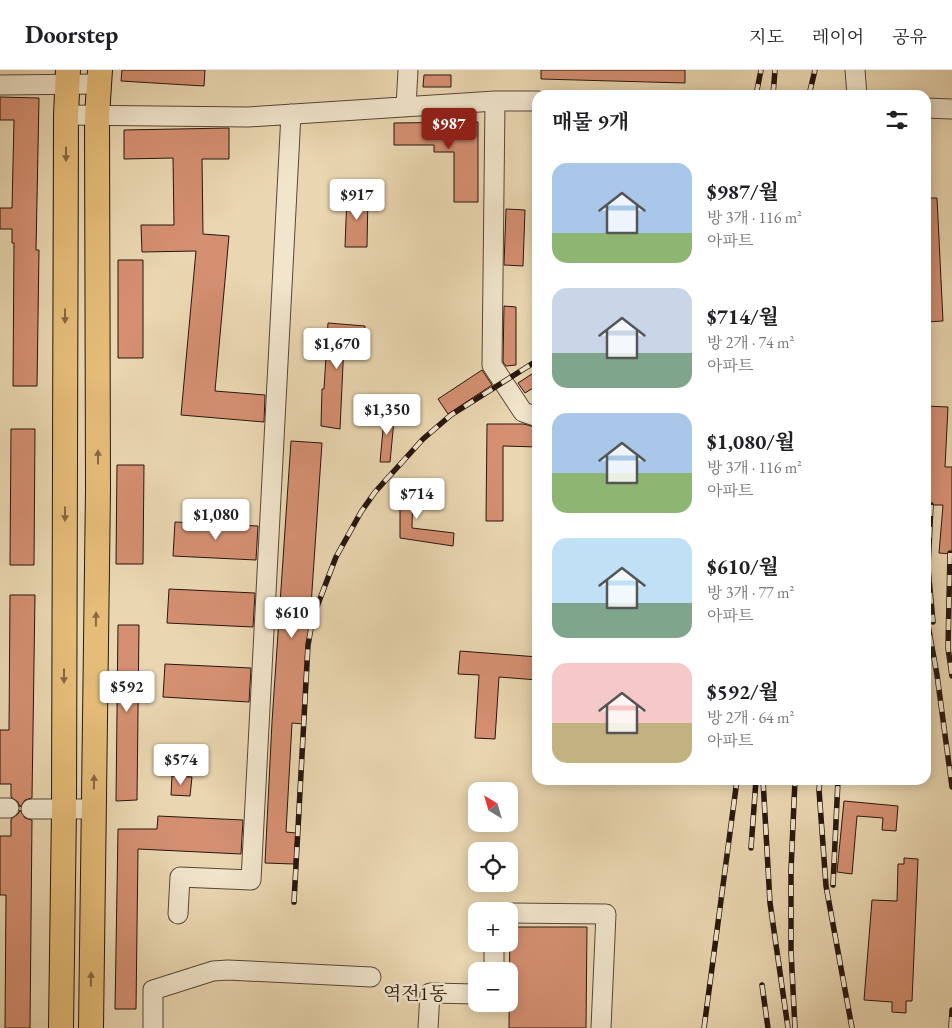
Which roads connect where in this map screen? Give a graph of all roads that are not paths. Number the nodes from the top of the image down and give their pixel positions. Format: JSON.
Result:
{"nodes":[{"id":1,"x":408,"y":70,"type":"edge"},
{"id":2,"x":855,"y":70,"type":"edge"},
{"id":3,"x":67,"y":77,"type":"edge"},
{"id":4,"x":100,"y":77,"type":"edge"},
{"id":5,"x":0,"y":85,"type":"edge"},
{"id":6,"x":857,"y":90,"type":"edge"},
{"id":7,"x":495,"y":101,"type":"junction"},
{"id":8,"x":532,"y":101,"type":"edge"},
{"id":9,"x":406,"y":107,"type":"junction"},
{"id":10,"x":931,"y":108,"type":"edge"},
{"id":11,"x":952,"y":109,"type":"edge"},
{"id":12,"x":66,"y":114,"type":"junction"},
{"id":13,"x":290,"y":114,"type":"junction"},
{"id":14,"x":97,"y":116,"type":"junction"},
{"id":15,"x":532,"y":414,"type":"edge"},
{"id":16,"x":31,"y":809,"type":"dead end"},
{"id":17,"x":64,"y":809,"type":"junction"},
{"id":18,"x":93,"y":809,"type":"junction"},
{"id":19,"x":518,"y":913,"type":"edge"},
{"id":20,"x":178,"y":914,"type":"dead end"},
{"id":21,"x":371,"y":977,"type":"dead end"},
{"id":22,"x":468,"y":994,"type":"edge"},
{"id":23,"x":61,"y":1028,"type":"edge"},
{"id":24,"x":90,"y":1028,"type":"edge"},
{"id":25,"x":153,"y":1028,"type":"edge"},
{"id":26,"x":428,"y":1028,"type":"edge"},
{"id":27,"x":601,"y":1028,"type":"edge"}],
"edges":[{"from":1,"to":9,"type":"street"},
{"from":2,"to":6,"type":"street"},
{"from":3,"to":4,"type":"street"},
{"from":3,"to":5,"type":"street"},
{"from":3,"to":12,"type":"main road"},
{"from":4,"to":14,"type":"main road"},
{"from":7,"to":8,"type":"street"},
{"from":7,"to":9,"type":"street"},
{"from":7,"to":15,"type":"street"},
{"from":9,"to":13,"type":"street"},
{"from":10,"to":11,"type":"street"},
{"from":12,"to":14,"type":"street"},
{"from":12,"to":17,"type":"main road","one_way":true},
{"from":13,"to":14,"type":"street"},
{"from":13,"to":20,"type":"street"},
{"from":18,"to":14,"type":"main road","one_way":true},
{"from":16,"to":17,"type":"street"},
{"from":17,"to":18,"type":"street"},
{"from":17,"to":23,"type":"main road"},
{"from":24,"to":18,"type":"main road","one_way":true},
{"from":19,"to":27,"type":"street"},
{"from":21,"to":25,"type":"street"},
{"from":22,"to":26,"type":"street"}]}
